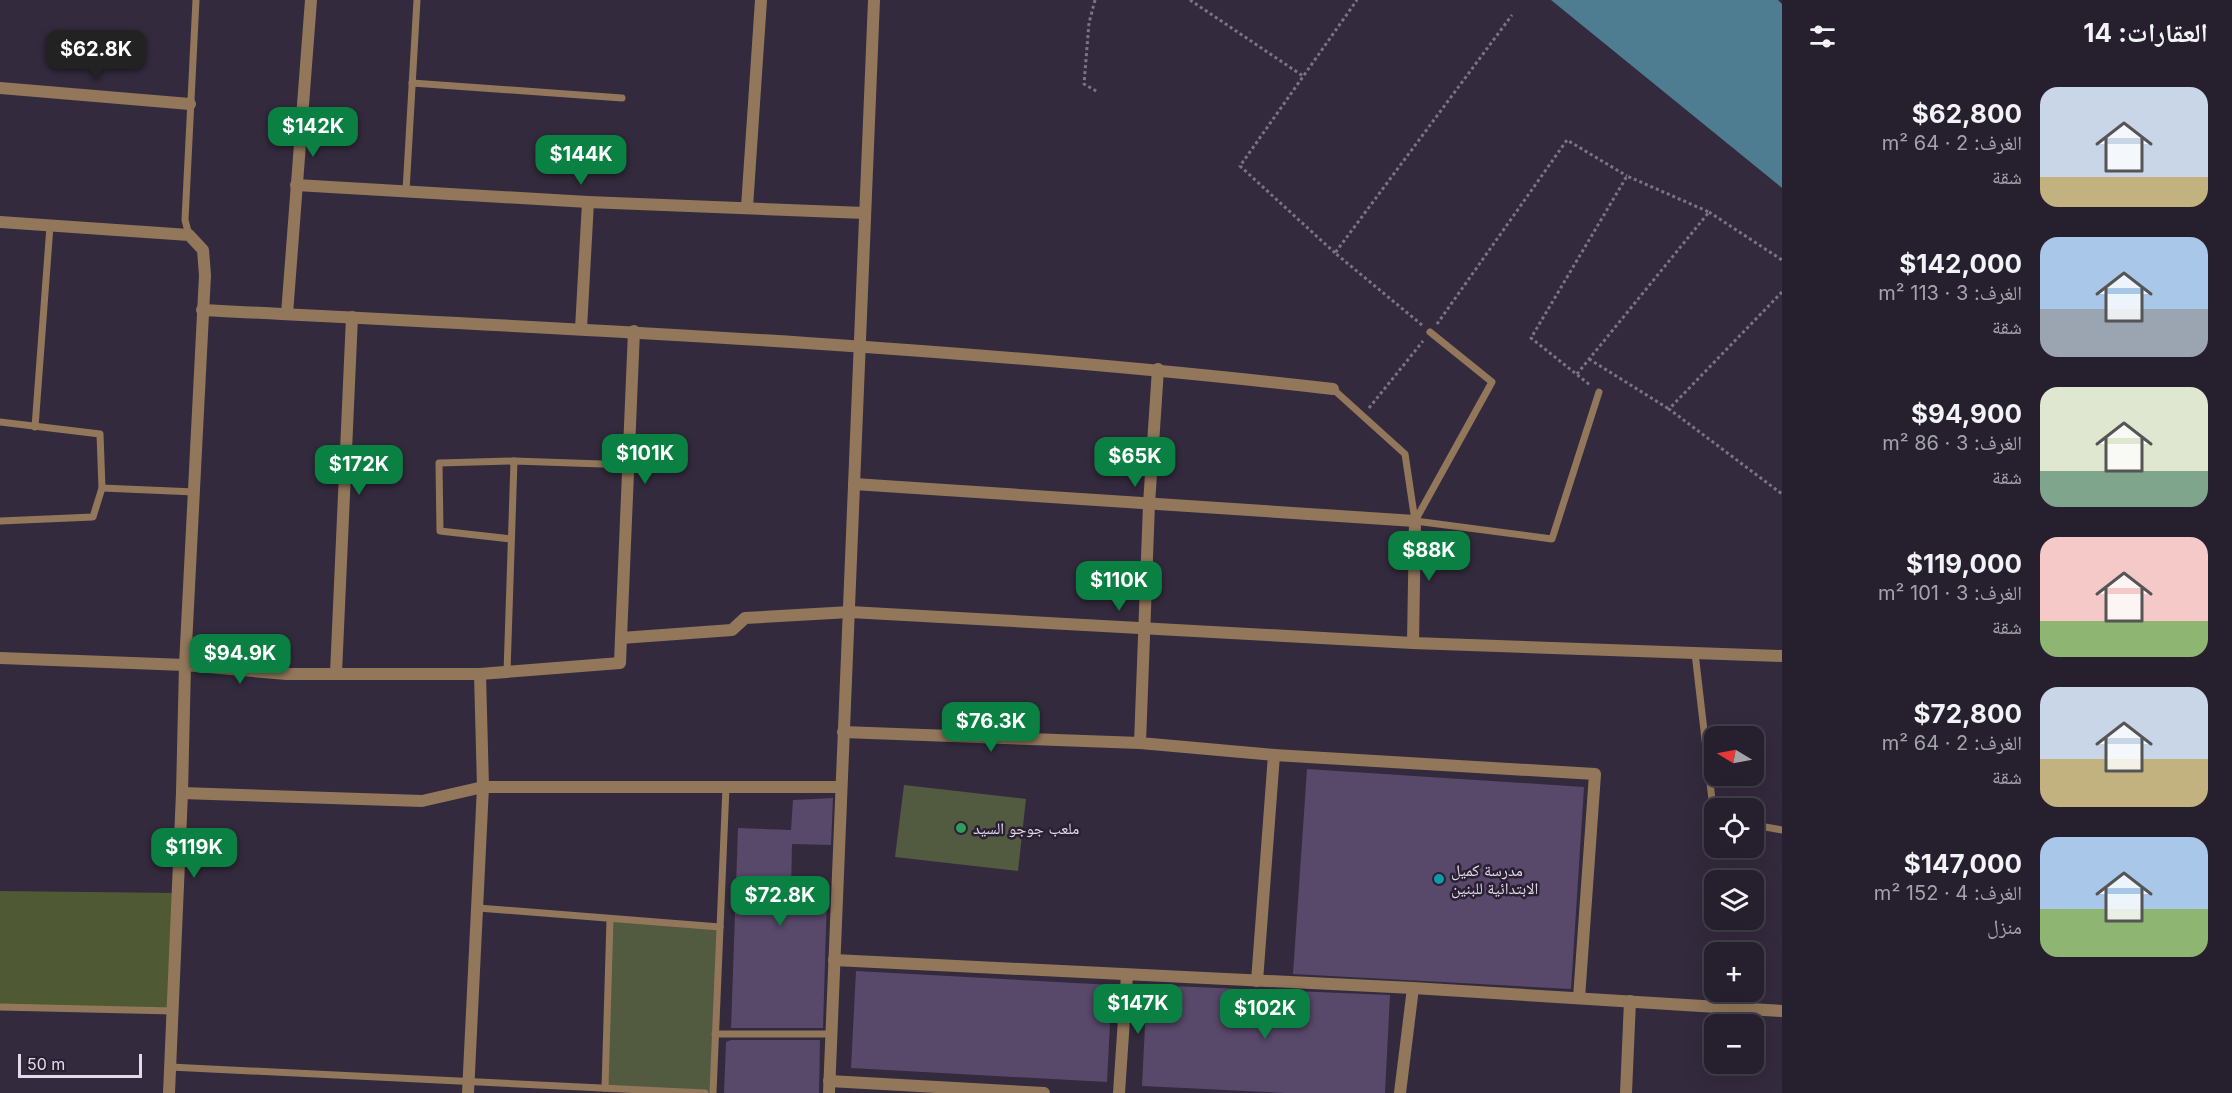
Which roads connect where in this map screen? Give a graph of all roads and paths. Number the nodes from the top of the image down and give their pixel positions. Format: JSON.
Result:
{"nodes":[{"id":1,"x":196,"y":0,"type":"edge"},
{"id":2,"x":311,"y":0,"type":"edge"},
{"id":3,"x":417,"y":0,"type":"edge"},
{"id":4,"x":761,"y":0,"type":"edge"},
{"id":5,"x":873,"y":0,"type":"edge"},
{"id":6,"x":1095,"y":0,"type":"edge"},
{"id":7,"x":1190,"y":0,"type":"edge"},
{"id":8,"x":1357,"y":0,"type":"edge"},
{"id":9,"x":1512,"y":15,"type":"dead end"},
{"id":10,"x":1304,"y":76,"type":"junction"},
{"id":11,"x":412,"y":83,"type":"junction"},
{"id":12,"x":0,"y":88,"type":"edge"},
{"id":13,"x":1098,"y":92,"type":"dead end"},
{"id":14,"x":622,"y":98,"type":"dead end"},
{"id":15,"x":190,"y":104,"type":"junction"},
{"id":16,"x":1627,"y":176,"type":"junction"},
{"id":17,"x":296,"y":185,"type":"junction"},
{"id":18,"x":406,"y":190,"type":"junction"},
{"id":19,"x":588,"y":202,"type":"junction"},
{"id":20,"x":747,"y":207,"type":"junction"},
{"id":21,"x":1709,"y":212,"type":"junction"},
{"id":22,"x":865,"y":213,"type":"junction"},
{"id":23,"x":0,"y":222,"type":"edge"},
{"id":24,"x":50,"y":226,"type":"junction"},
{"id":25,"x":189,"y":235,"type":"junction"},
{"id":26,"x":1335,"y":254,"type":"junction"},
{"id":27,"x":1782,"y":260,"type":"edge"},
{"id":28,"x":1782,"y":292,"type":"edge"},
{"id":29,"x":202,"y":310,"type":"junction"},
{"id":30,"x":287,"y":314,"type":"junction"},
{"id":31,"x":352,"y":317,"type":"junction"},
{"id":32,"x":581,"y":329,"type":"junction"},
{"id":33,"x":634,"y":331,"type":"junction"},
{"id":34,"x":1430,"y":332,"type":"junction"},
{"id":35,"x":859,"y":348,"type":"junction"},
{"id":36,"x":1589,"y":359,"type":"junction"},
{"id":37,"x":1158,"y":369,"type":"junction"},
{"id":38,"x":1576,"y":374,"type":"junction"},
{"id":39,"x":1333,"y":389,"type":"joint"},
{"id":40,"x":1599,"y":392,"type":"joint"},
{"id":41,"x":1669,"y":409,"type":"junction"},
{"id":42,"x":1363,"y":416,"type":"junction"},
{"id":43,"x":0,"y":422,"type":"edge"},
{"id":44,"x":35,"y":427,"type":"junction"},
{"id":45,"x":514,"y":461,"type":"junction"},
{"id":46,"x":631,"y":465,"type":"junction"},
{"id":47,"x":854,"y":484,"type":"junction"},
{"id":48,"x":102,"y":488,"type":"junction"},
{"id":49,"x":195,"y":492,"type":"junction"},
{"id":50,"x":1782,"y":494,"type":"edge"},
{"id":51,"x":1149,"y":504,"type":"junction"},
{"id":52,"x":0,"y":521,"type":"edge"},
{"id":53,"x":1415,"y":521,"type":"junction"},
{"id":54,"x":511,"y":539,"type":"junction"},
{"id":55,"x":850,"y":612,"type":"junction"},
{"id":56,"x":1146,"y":628,"type":"junction"},
{"id":57,"x":621,"y":638,"type":"junction"},
{"id":58,"x":1413,"y":643,"type":"junction"},
{"id":59,"x":1695,"y":653,"type":"junction"},
{"id":60,"x":1782,"y":656,"type":"edge"},
{"id":61,"x":0,"y":658,"type":"edge"},
{"id":62,"x":185,"y":665,"type":"junction"},
{"id":63,"x":507,"y":672,"type":"junction"},
{"id":64,"x":336,"y":674,"type":"junction"},
{"id":65,"x":480,"y":674,"type":"junction"},
{"id":66,"x":843,"y":732,"type":"junction"},
{"id":67,"x":1140,"y":743,"type":"junction"},
{"id":68,"x":1274,"y":755,"type":"junction"},
{"id":69,"x":483,"y":787,"type":"junction"},
{"id":70,"x":726,"y":787,"type":"junction"},
{"id":71,"x":841,"y":787,"type":"junction"},
{"id":72,"x":182,"y":793,"type":"junction"},
{"id":73,"x":1712,"y":798,"type":"edge"},
{"id":74,"x":1764,"y":827,"type":"edge"},
{"id":75,"x":1782,"y":830,"type":"edge"},
{"id":76,"x":478,"y":908,"type":"junction"},
{"id":77,"x":610,"y":919,"type":"junction"},
{"id":78,"x":720,"y":927,"type":"junction"},
{"id":79,"x":834,"y":960,"type":"junction"},
{"id":80,"x":1127,"y":975,"type":"junction"},
{"id":81,"x":1257,"y":981,"type":"junction"},
{"id":82,"x":1413,"y":988,"type":"junction"},
{"id":83,"x":1579,"y":998,"type":"junction"},
{"id":84,"x":1630,"y":1001,"type":"junction"},
{"id":85,"x":0,"y":1007,"type":"edge"},
{"id":86,"x":174,"y":1011,"type":"junction"},
{"id":87,"x":1782,"y":1011,"type":"edge"},
{"id":88,"x":715,"y":1034,"type":"junction"},
{"id":89,"x":831,"y":1034,"type":"junction"},
{"id":90,"x":170,"y":1067,"type":"junction"},
{"id":91,"x":468,"y":1087,"type":"edge"},
{"id":92,"x":829,"y":1087,"type":"edge"},
{"id":93,"x":605,"y":1088,"type":"junction"},
{"id":94,"x":169,"y":1093,"type":"edge"},
{"id":95,"x":705,"y":1093,"type":"edge"},
{"id":96,"x":713,"y":1093,"type":"edge"},
{"id":97,"x":1044,"y":1093,"type":"edge"},
{"id":98,"x":1119,"y":1093,"type":"edge"},
{"id":99,"x":1400,"y":1093,"type":"edge"},
{"id":100,"x":1626,"y":1093,"type":"edge"}],
"edges":[{"from":1,"to":15,"type":"lane"},
{"from":2,"to":17,"type":"street"},
{"from":3,"to":11,"type":"lane"},
{"from":4,"to":20,"type":"street"},
{"from":5,"to":22,"type":"street"},
{"from":6,"to":13,"type":"path"},
{"from":7,"to":10,"type":"path"},
{"from":8,"to":10,"type":"path"},
{"from":9,"to":26,"type":"path"},
{"from":10,"to":26,"type":"path"},
{"from":11,"to":14,"type":"lane"},
{"from":11,"to":18,"type":"lane"},
{"from":12,"to":15,"type":"street"},
{"from":15,"to":25,"type":"lane"},
{"from":16,"to":21,"type":"path"},
{"from":16,"to":34,"type":"path"},
{"from":16,"to":38,"type":"path"},
{"from":17,"to":18,"type":"street"},
{"from":17,"to":30,"type":"street"},
{"from":18,"to":19,"type":"street"},
{"from":19,"to":20,"type":"street"},
{"from":19,"to":32,"type":"street"},
{"from":20,"to":22,"type":"street"},
{"from":21,"to":27,"type":"path"},
{"from":21,"to":36,"type":"path"},
{"from":22,"to":35,"type":"street"},
{"from":23,"to":24,"type":"street"},
{"from":24,"to":25,"type":"street"},
{"from":24,"to":44,"type":"lane"},
{"from":25,"to":29,"type":"street"},
{"from":26,"to":34,"type":"path"},
{"from":28,"to":41,"type":"path"},
{"from":29,"to":30,"type":"street"},
{"from":29,"to":49,"type":"street"},
{"from":30,"to":31,"type":"street"},
{"from":31,"to":32,"type":"street"},
{"from":31,"to":64,"type":"street"},
{"from":32,"to":33,"type":"street"},
{"from":33,"to":35,"type":"street"},
{"from":33,"to":46,"type":"street"},
{"from":34,"to":42,"type":"path"},
{"from":34,"to":53,"type":"lane"},
{"from":35,"to":37,"type":"street"},
{"from":35,"to":47,"type":"street"},
{"from":36,"to":38,"type":"path"},
{"from":36,"to":41,"type":"path"},
{"from":37,"to":39,"type":"street"},
{"from":37,"to":51,"type":"street"},
{"from":38,"to":40,"type":"path"},
{"from":39,"to":42,"type":"lane"},
{"from":40,"to":53,"type":"lane"},
{"from":41,"to":50,"type":"path"},
{"from":42,"to":53,"type":"lane"},
{"from":43,"to":44,"type":"lane"},
{"from":44,"to":48,"type":"lane"},
{"from":45,"to":46,"type":"lane"},
{"from":45,"to":54,"type":"lane"},
{"from":45,"to":54,"type":"lane"},
{"from":46,"to":57,"type":"street"},
{"from":47,"to":51,"type":"street"},
{"from":47,"to":55,"type":"street"},
{"from":48,"to":49,"type":"lane"},
{"from":48,"to":52,"type":"lane"},
{"from":49,"to":62,"type":"street"},
{"from":51,"to":53,"type":"street"},
{"from":51,"to":56,"type":"street"},
{"from":53,"to":58,"type":"street"},
{"from":54,"to":63,"type":"lane"},
{"from":55,"to":56,"type":"street"},
{"from":55,"to":57,"type":"street"},
{"from":55,"to":66,"type":"street"},
{"from":56,"to":58,"type":"street"},
{"from":56,"to":67,"type":"street"},
{"from":57,"to":63,"type":"street"},
{"from":58,"to":59,"type":"street"},
{"from":59,"to":60,"type":"street"},
{"from":59,"to":73,"type":"lane"},
{"from":61,"to":62,"type":"street"},
{"from":62,"to":64,"type":"street"},
{"from":62,"to":72,"type":"street"},
{"from":63,"to":65,"type":"street"},
{"from":64,"to":65,"type":"street"},
{"from":65,"to":69,"type":"street"},
{"from":66,"to":67,"type":"street"},
{"from":66,"to":71,"type":"street"},
{"from":67,"to":68,"type":"street"},
{"from":68,"to":81,"type":"street"},
{"from":68,"to":83,"type":"street"},
{"from":69,"to":70,"type":"street"},
{"from":69,"to":72,"type":"street"},
{"from":69,"to":76,"type":"street"},
{"from":70,"to":71,"type":"street"},
{"from":70,"to":78,"type":"lane"},
{"from":71,"to":79,"type":"street"},
{"from":72,"to":86,"type":"street"},
{"from":74,"to":75,"type":"lane"},
{"from":76,"to":77,"type":"lane"},
{"from":76,"to":91,"type":"street"},
{"from":77,"to":78,"type":"lane"},
{"from":77,"to":93,"type":"lane"},
{"from":78,"to":88,"type":"lane"},
{"from":79,"to":80,"type":"street"},
{"from":79,"to":89,"type":"street"},
{"from":80,"to":81,"type":"street"},
{"from":80,"to":98,"type":"street"},
{"from":81,"to":82,"type":"street"},
{"from":82,"to":83,"type":"street"},
{"from":82,"to":99,"type":"street"},
{"from":83,"to":84,"type":"street"},
{"from":84,"to":87,"type":"street"},
{"from":84,"to":100,"type":"street"},
{"from":85,"to":86,"type":"lane"},
{"from":86,"to":90,"type":"street"},
{"from":88,"to":89,"type":"lane"},
{"from":88,"to":96,"type":"lane"},
{"from":89,"to":92,"type":"street"},
{"from":90,"to":91,"type":"lane"},
{"from":90,"to":94,"type":"street"},
{"from":91,"to":93,"type":"lane"},
{"from":92,"to":97,"type":"street"},
{"from":93,"to":95,"type":"lane"}]}
